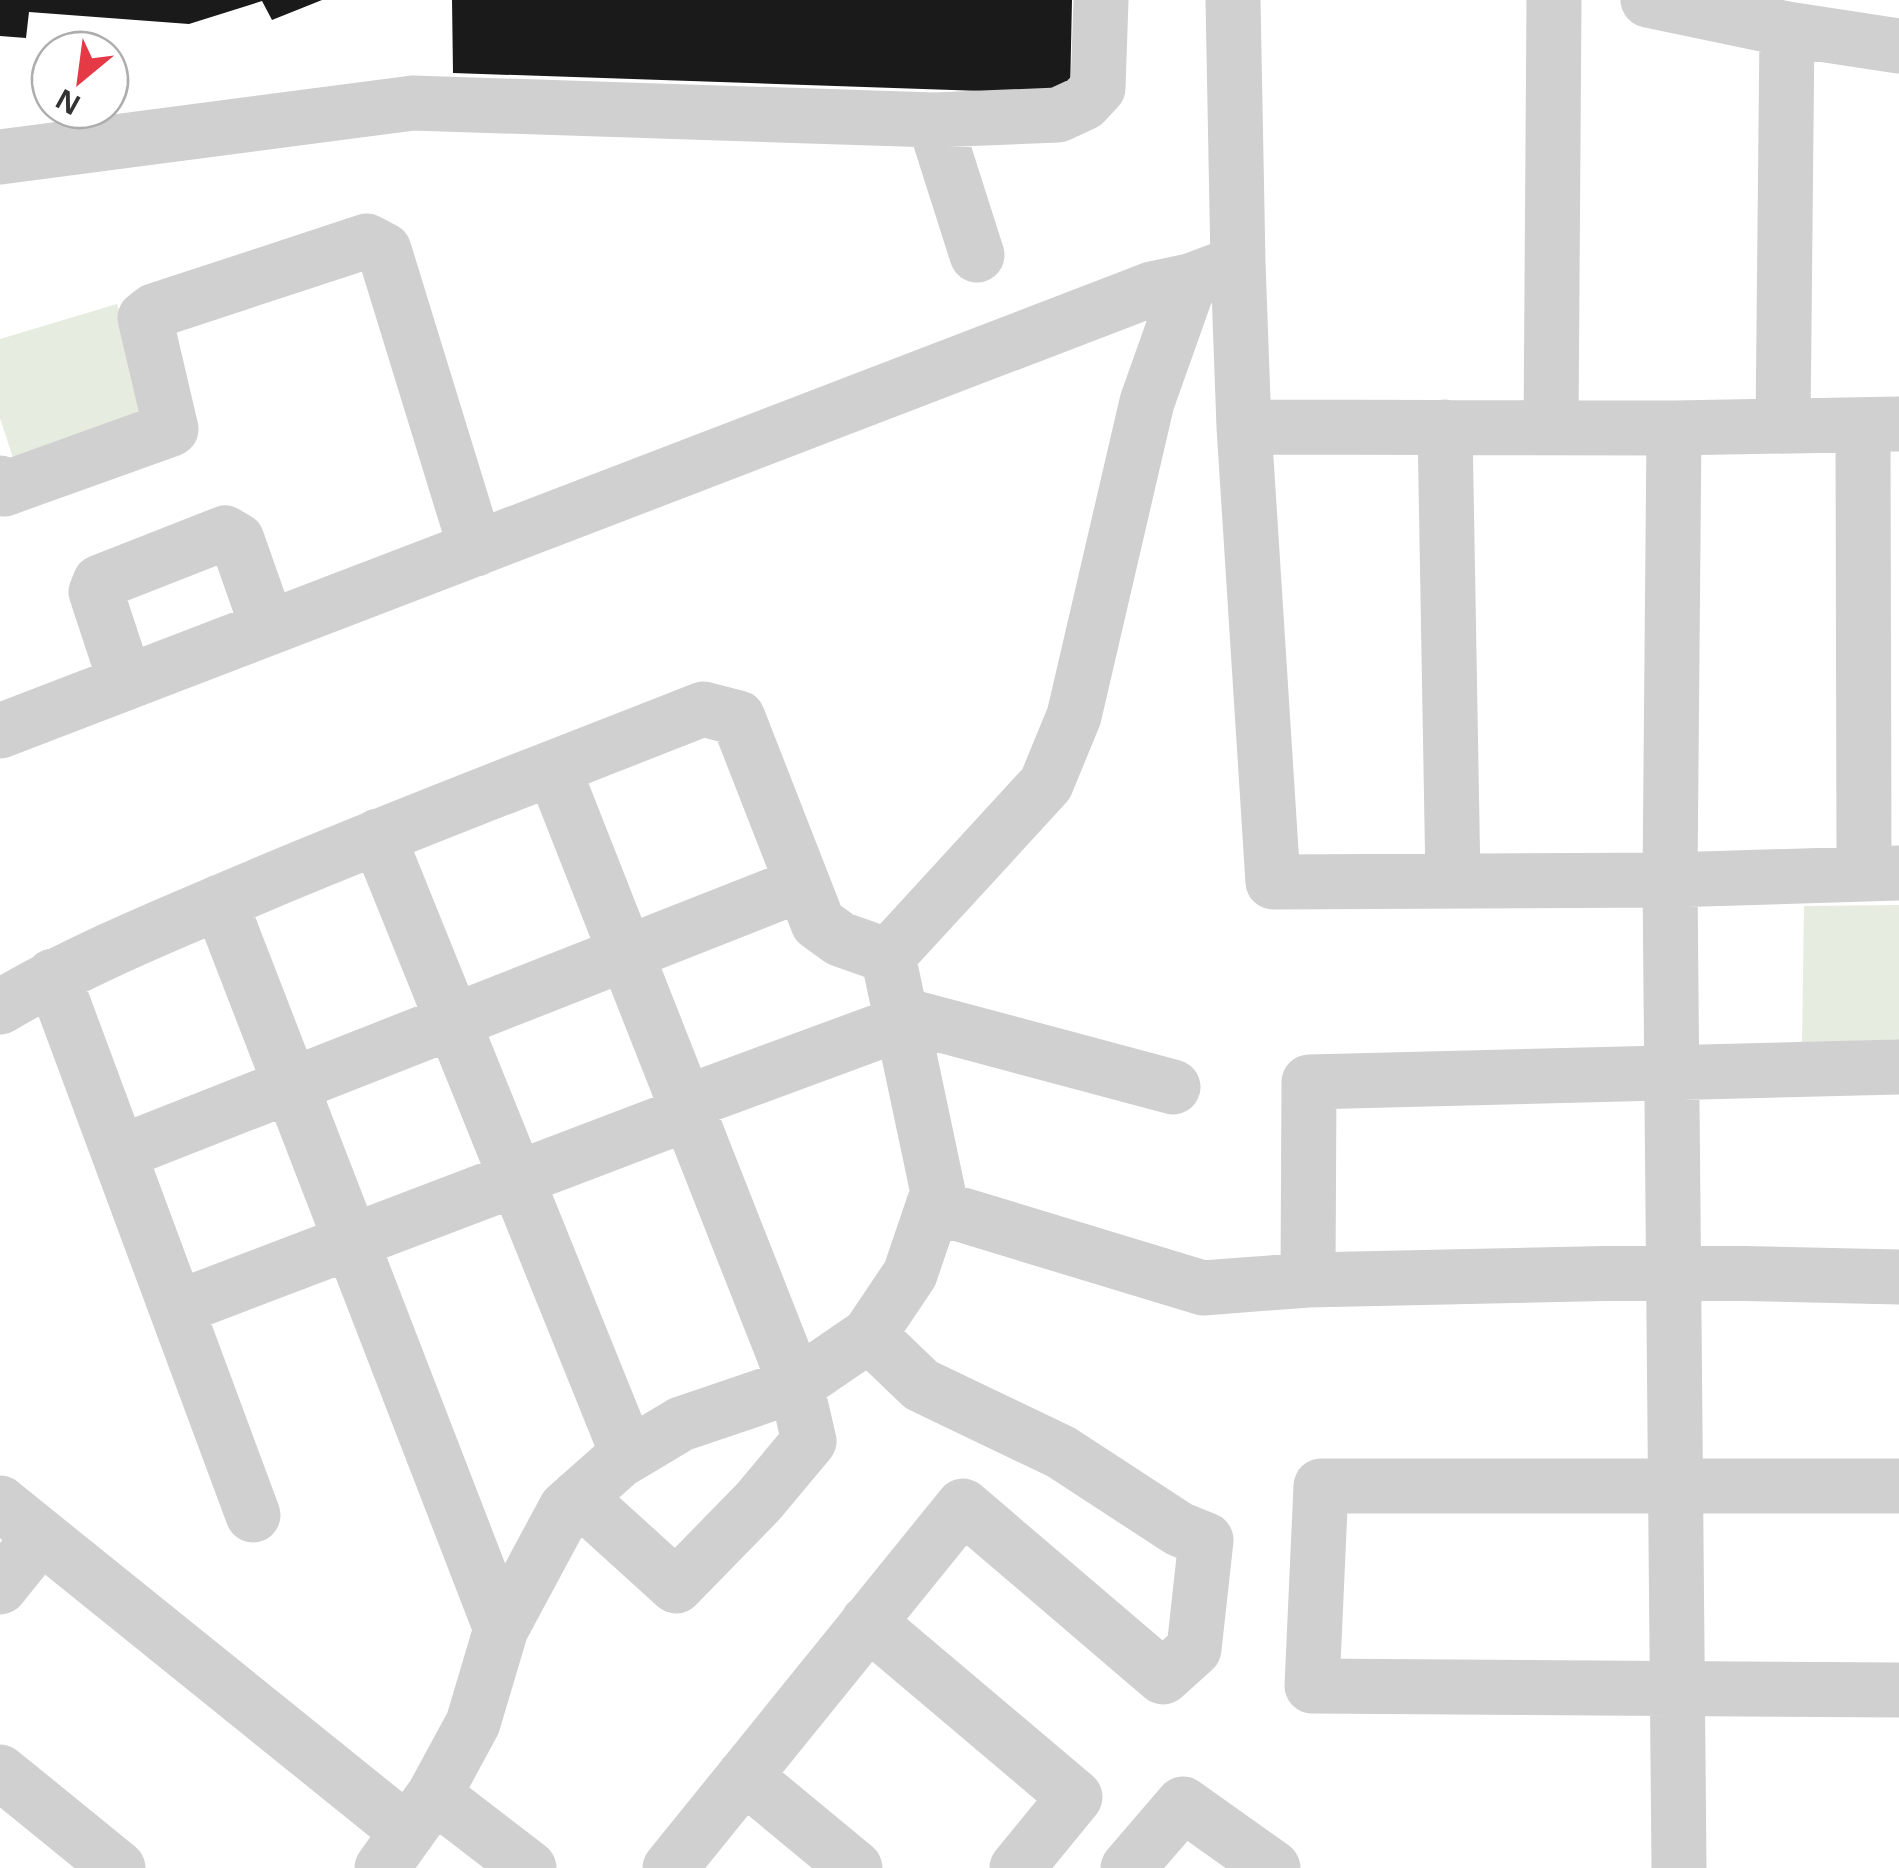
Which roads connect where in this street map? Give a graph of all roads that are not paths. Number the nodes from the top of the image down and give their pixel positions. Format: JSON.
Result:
{"nodes":[{"id":1,"x":1100,"y":0,"type":"edge"},
{"id":2,"x":1233,"y":0,"type":"edge"},
{"id":3,"x":1554,"y":0,"type":"edge"},
{"id":4,"x":1648,"y":0,"type":"edge"},
{"id":5,"x":1787,"y":29,"type":"junction"},
{"id":6,"x":1899,"y":46,"type":"edge"},
{"id":7,"x":934,"y":120,"type":"junction"},
{"id":8,"x":0,"y":157,"type":"edge"},
{"id":9,"x":977,"y":254,"type":"dead end"},
{"id":10,"x":1214,"y":272,"type":"junction"},
{"id":11,"x":1881,"y":425,"type":"edge"},
{"id":12,"x":1244,"y":426,"type":"junction"},
{"id":13,"x":1783,"y":426,"type":"junction"},
{"id":14,"x":1446,"y":427,"type":"junction"},
{"id":15,"x":1551,"y":428,"type":"junction"},
{"id":16,"x":1674,"y":428,"type":"junction"},
{"id":17,"x":0,"y":483,"type":"edge"},
{"id":18,"x":476,"y":549,"type":"junction"},
{"id":19,"x":268,"y":628,"type":"junction"},
{"id":20,"x":126,"y":683,"type":"junction"},
{"id":21,"x":0,"y":731,"type":"edge"},
{"id":22,"x":553,"y":768,"type":"junction"},
{"id":23,"x":378,"y":836,"type":"junction"},
{"id":24,"x":1881,"y":874,"type":"edge"},
{"id":25,"x":1670,"y":880,"type":"junction"},
{"id":26,"x":1453,"y":881,"type":"junction"},
{"id":27,"x":802,"y":884,"type":"junction"},
{"id":28,"x":220,"y":902,"type":"junction"},
{"id":29,"x":626,"y":954,"type":"junction"},
{"id":30,"x":888,"y":956,"type":"junction"},
{"id":31,"x":53,"y":976,"type":"junction"},
{"id":32,"x":0,"y":1007,"type":"edge"},
{"id":33,"x":901,"y":1018,"type":"junction"},
{"id":34,"x":453,"y":1022,"type":"junction"},
{"id":35,"x":1899,"y":1067,"type":"edge"},
{"id":36,"x":1672,"y":1073,"type":"junction"},
{"id":37,"x":291,"y":1086,"type":"junction"},
{"id":38,"x":1172,"y":1087,"type":"dead end"},
{"id":39,"x":685,"y":1103,"type":"junction"},
{"id":40,"x":119,"y":1153,"type":"junction"},
{"id":41,"x":516,"y":1178,"type":"junction"},
{"id":42,"x":933,"y":1206,"type":"junction"},
{"id":43,"x":351,"y":1241,"type":"junction"},
{"id":44,"x":1673,"y":1272,"type":"junction"},
{"id":45,"x":1899,"y":1276,"type":"edge"},
{"id":46,"x":1308,"y":1280,"type":"junction"},
{"id":47,"x":176,"y":1308,"type":"junction"},
{"id":48,"x":868,"y":1335,"type":"junction"},
{"id":49,"x":796,"y":1385,"type":"junction"},
{"id":50,"x":628,"y":1455,"type":"junction"},
{"id":51,"x":1675,"y":1486,"type":"junction"},
{"id":52,"x":1899,"y":1486,"type":"edge"},
{"id":53,"x":578,"y":1497,"type":"junction"},
{"id":54,"x":253,"y":1514,"type":"dead end"},
{"id":55,"x":20,"y":1520,"type":"edge"},
{"id":56,"x":0,"y":1587,"type":"edge"},
{"id":57,"x":868,"y":1622,"type":"junction"},
{"id":58,"x":501,"y":1629,"type":"junction"},
{"id":59,"x":1677,"y":1689,"type":"junction"},
{"id":60,"x":1899,"y":1690,"type":"edge"},
{"id":61,"x":0,"y":1772,"type":"edge"},
{"id":62,"x":744,"y":1776,"type":"junction"},
{"id":63,"x":408,"y":1831,"type":"edge"},
{"id":64,"x":118,"y":1868,"type":"edge"},
{"id":65,"x":529,"y":1868,"type":"edge"},
{"id":66,"x":670,"y":1868,"type":"edge"},
{"id":67,"x":854,"y":1868,"type":"edge"},
{"id":68,"x":1017,"y":1868,"type":"edge"},
{"id":69,"x":1128,"y":1868,"type":"edge"},
{"id":70,"x":1273,"y":1868,"type":"edge"},
{"id":71,"x":1679,"y":1868,"type":"edge"}],
"edges":[{"from":1,"to":7,"type":"street"},
{"from":2,"to":10,"type":"street"},
{"from":3,"to":15,"type":"street"},
{"from":4,"to":5,"type":"street"},
{"from":5,"to":6,"type":"street"},
{"from":5,"to":13,"type":"street"},
{"from":7,"to":8,"type":"street"},
{"from":7,"to":9,"type":"street"},
{"from":10,"to":12,"type":"street"},
{"from":10,"to":18,"type":"street"},
{"from":10,"to":30,"type":"street"},
{"from":11,"to":13,"type":"street"},
{"from":11,"to":24,"type":"street"},
{"from":12,"to":14,"type":"street"},
{"from":12,"to":26,"type":"street"},
{"from":13,"to":16,"type":"street"},
{"from":14,"to":15,"type":"street"},
{"from":14,"to":26,"type":"street"},
{"from":15,"to":16,"type":"street"},
{"from":16,"to":25,"type":"street"},
{"from":17,"to":18,"type":"street"},
{"from":18,"to":19,"type":"street"},
{"from":19,"to":20,"type":"street"},
{"from":19,"to":20,"type":"street"},
{"from":20,"to":21,"type":"street"},
{"from":22,"to":23,"type":"street"},
{"from":22,"to":27,"type":"street"},
{"from":22,"to":29,"type":"street"},
{"from":23,"to":28,"type":"street"},
{"from":23,"to":34,"type":"street"},
{"from":24,"to":25,"type":"street"},
{"from":25,"to":26,"type":"street"},
{"from":25,"to":36,"type":"street"},
{"from":27,"to":29,"type":"street"},
{"from":27,"to":30,"type":"street"},
{"from":28,"to":31,"type":"street"},
{"from":28,"to":37,"type":"street"},
{"from":29,"to":34,"type":"street"},
{"from":29,"to":39,"type":"street"},
{"from":30,"to":33,"type":"street"},
{"from":31,"to":32,"type":"street"},
{"from":31,"to":40,"type":"street"},
{"from":33,"to":38,"type":"street"},
{"from":33,"to":39,"type":"street"},
{"from":33,"to":42,"type":"street"},
{"from":34,"to":37,"type":"street"},
{"from":34,"to":41,"type":"street"},
{"from":35,"to":36,"type":"street"},
{"from":36,"to":44,"type":"street"},
{"from":36,"to":46,"type":"street"},
{"from":37,"to":40,"type":"street"},
{"from":37,"to":43,"type":"street"},
{"from":39,"to":41,"type":"street"},
{"from":39,"to":49,"type":"street"},
{"from":40,"to":47,"type":"street"},
{"from":41,"to":43,"type":"street"},
{"from":41,"to":50,"type":"street"},
{"from":42,"to":46,"type":"street"},
{"from":42,"to":48,"type":"street"},
{"from":43,"to":47,"type":"street"},
{"from":43,"to":58,"type":"street"},
{"from":44,"to":45,"type":"street"},
{"from":44,"to":46,"type":"street"},
{"from":44,"to":51,"type":"street"},
{"from":47,"to":54,"type":"street"},
{"from":48,"to":49,"type":"street"},
{"from":48,"to":57,"type":"street"},
{"from":49,"to":50,"type":"street"},
{"from":49,"to":53,"type":"street"},
{"from":50,"to":53,"type":"street"},
{"from":51,"to":52,"type":"street"},
{"from":51,"to":59,"type":"street"},
{"from":51,"to":59,"type":"street"},
{"from":53,"to":58,"type":"street"},
{"from":55,"to":56,"type":"street"},
{"from":55,"to":63,"type":"street"},
{"from":57,"to":62,"type":"street"},
{"from":57,"to":68,"type":"street"},
{"from":58,"to":63,"type":"street"},
{"from":59,"to":60,"type":"street"},
{"from":59,"to":71,"type":"street"},
{"from":61,"to":64,"type":"street"},
{"from":62,"to":66,"type":"street"},
{"from":62,"to":67,"type":"street"},
{"from":63,"to":65,"type":"street"},
{"from":69,"to":70,"type":"street"}]}
